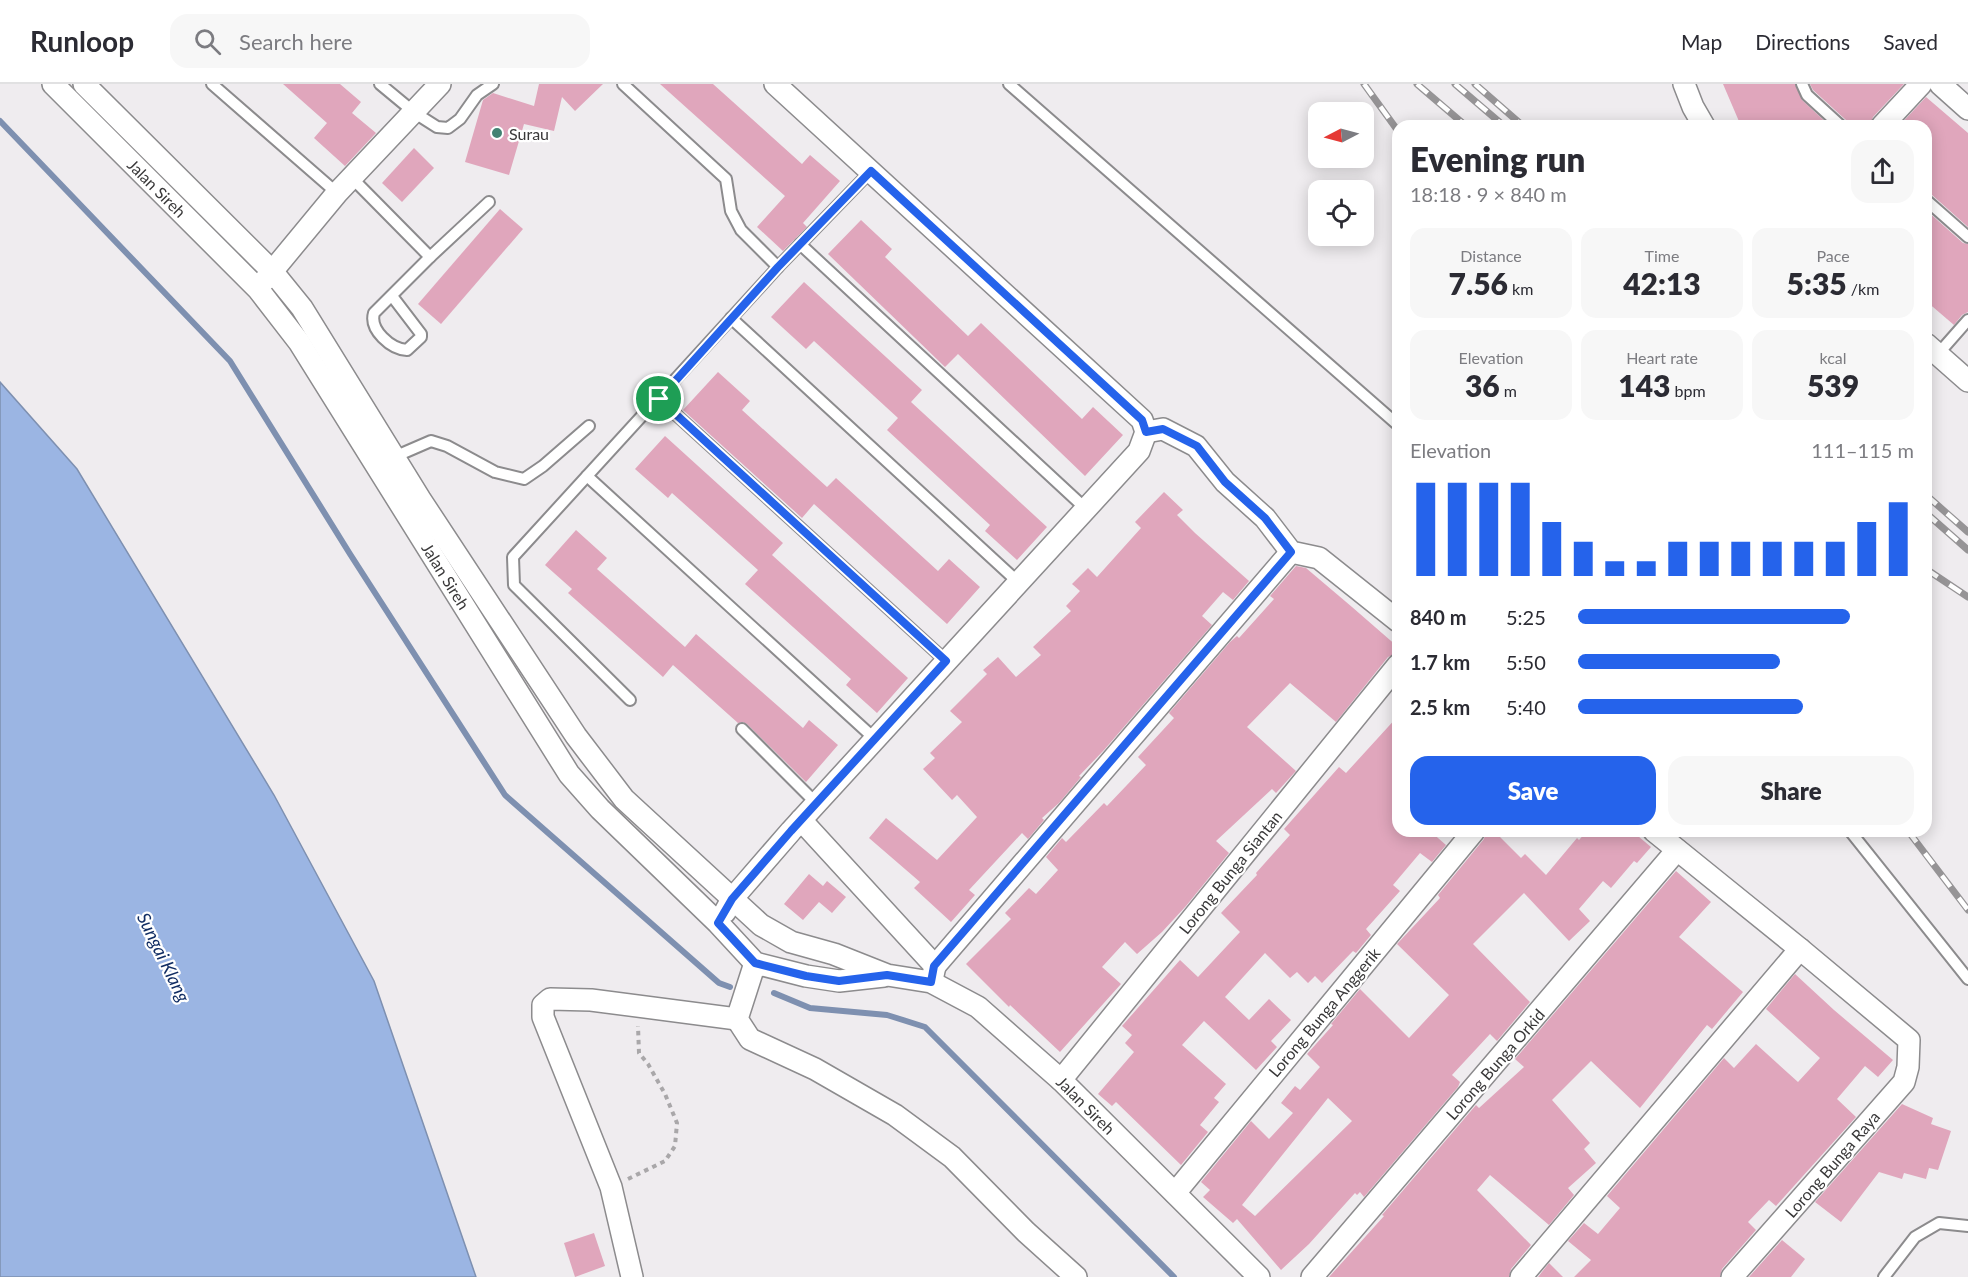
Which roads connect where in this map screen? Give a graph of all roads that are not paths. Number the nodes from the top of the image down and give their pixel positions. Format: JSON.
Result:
{"nodes":[{"id":1,"x":53,"y":84,"type":"edge"},
{"id":2,"x":84,"y":84,"type":"edge"},
{"id":3,"x":212,"y":84,"type":"edge"},
{"id":4,"x":380,"y":84,"type":"edge"},
{"id":5,"x":440,"y":84,"type":"edge"},
{"id":6,"x":493,"y":84,"type":"edge"},
{"id":7,"x":623,"y":84,"type":"edge"},
{"id":8,"x":775,"y":84,"type":"edge"},
{"id":9,"x":1009,"y":84,"type":"edge"},
{"id":10,"x":1684,"y":84,"type":"edge"},
{"id":11,"x":1802,"y":84,"type":"edge"},
{"id":12,"x":1921,"y":84,"type":"edge"},
{"id":13,"x":1940,"y":84,"type":"edge"},
{"id":14,"x":1968,"y":109,"type":"edge"},
{"id":15,"x":415,"y":113,"type":"junction"},
{"id":16,"x":1701,"y":120,"type":"edge"},
{"id":17,"x":1834,"y":120,"type":"edge"},
{"id":18,"x":1888,"y":120,"type":"edge"},
{"id":19,"x":871,"y":171,"type":"junction"},
{"id":20,"x":345,"y":186,"type":"junction"},
{"id":21,"x":489,"y":202,"type":"dead end"},
{"id":22,"x":1932,"y":205,"type":"edge"},
{"id":23,"x":1968,"y":237,"type":"edge"},
{"id":24,"x":800,"y":244,"type":"junction"},
{"id":25,"x":430,"y":257,"type":"junction"},
{"id":26,"x":778,"y":267,"type":"junction"},
{"id":27,"x":272,"y":271,"type":"junction"},
{"id":28,"x":258,"y":289,"type":"junction"},
{"id":29,"x":392,"y":296,"type":"junction"},
{"id":30,"x":731,"y":318,"type":"junction"},
{"id":31,"x":1968,"y":320,"type":"edge"},
{"id":32,"x":1932,"y":349,"type":"edge"},
{"id":33,"x":1968,"y":381,"type":"edge"},
{"id":34,"x":659,"y":399,"type":"junction"},
{"id":35,"x":1392,"y":420,"type":"edge"},
{"id":36,"x":589,"y":426,"type":"dead end"},
{"id":37,"x":1146,"y":432,"type":"junction"},
{"id":38,"x":394,"y":457,"type":"junction"},
{"id":39,"x":587,"y":476,"type":"junction"},
{"id":40,"x":1086,"y":509,"type":"junction"},
{"id":41,"x":1291,"y":552,"type":"junction"},
{"id":42,"x":1018,"y":582,"type":"junction"},
{"id":43,"x":1392,"y":616,"type":"edge"},
{"id":44,"x":946,"y":661,"type":"junction"},
{"id":45,"x":1392,"y":672,"type":"edge"},
{"id":46,"x":630,"y":700,"type":"dead end"},
{"id":47,"x":742,"y":729,"type":"dead end"},
{"id":48,"x":875,"y":739,"type":"junction"},
{"id":49,"x":816,"y":803,"type":"junction"},
{"id":50,"x":801,"y":820,"type":"junction"},
{"id":51,"x":1469,"y":837,"type":"edge"},
{"id":52,"x":1661,"y":837,"type":"edge"},
{"id":53,"x":1855,"y":837,"type":"edge"},
{"id":54,"x":1677,"y":850,"type":"junction"},
{"id":55,"x":732,"y":899,"type":"junction"},
{"id":56,"x":718,"y":923,"type":"junction"},
{"id":57,"x":1800,"y":949,"type":"junction"},
{"id":58,"x":755,"y":963,"type":"junction"},
{"id":59,"x":933,"y":974,"type":"junction"},
{"id":60,"x":887,"y":975,"type":"junction"},
{"id":61,"x":1968,"y":979,"type":"edge"},
{"id":62,"x":737,"y":1019,"type":"junction"},
{"id":63,"x":1061,"y":1080,"type":"junction"},
{"id":64,"x":1174,"y":1193,"type":"junction"},
{"id":65,"x":1968,"y":1226,"type":"edge"},
{"id":66,"x":632,"y":1277,"type":"edge"},
{"id":67,"x":1076,"y":1277,"type":"edge"},
{"id":68,"x":1259,"y":1277,"type":"edge"},
{"id":69,"x":1312,"y":1277,"type":"edge"},
{"id":70,"x":1521,"y":1277,"type":"edge"},
{"id":71,"x":1732,"y":1277,"type":"edge"},
{"id":72,"x":1884,"y":1277,"type":"edge"}],
"edges":[{"from":1,"to":28,"type":"street","name":"Jalan Sireh"},
{"from":2,"to":27,"type":"street","name":"Jalan Sireh"},
{"from":3,"to":20,"type":"lane"},
{"from":4,"to":15,"type":"lane"},
{"from":5,"to":15,"type":"street"},
{"from":6,"to":15,"type":"lane"},
{"from":7,"to":26,"type":"lane"},
{"from":8,"to":19,"type":"street"},
{"from":9,"to":35,"type":"lane"},
{"from":10,"to":16,"type":"street"},
{"from":11,"to":17,"type":"lane"},
{"from":12,"to":18,"type":"street"},
{"from":13,"to":14,"type":"street"},
{"from":15,"to":20,"type":"street"},
{"from":19,"to":24,"type":"lane"},
{"from":19,"to":37,"type":"street"},
{"from":20,"to":25,"type":"lane"},
{"from":20,"to":27,"type":"street"},
{"from":21,"to":25,"type":"lane"},
{"from":22,"to":23,"type":"lane"},
{"from":24,"to":26,"type":"lane"},
{"from":24,"to":40,"type":"lane"},
{"from":25,"to":29,"type":"lane"},
{"from":26,"to":30,"type":"lane"},
{"from":27,"to":28,"type":"street"},
{"from":27,"to":38,"type":"street","name":"Jalan Sireh"},
{"from":28,"to":56,"type":"street","name":"Jalan Sireh"},
{"from":29,"to":29,"type":"lane"},
{"from":30,"to":34,"type":"lane"},
{"from":30,"to":42,"type":"lane"},
{"from":31,"to":32,"type":"lane"},
{"from":32,"to":33,"type":"street"},
{"from":34,"to":39,"type":"lane"},
{"from":34,"to":44,"type":"lane"},
{"from":36,"to":38,"type":"lane"},
{"from":37,"to":40,"type":"street"},
{"from":37,"to":41,"type":"street"},
{"from":38,"to":55,"type":"street","name":"Jalan Sireh"},
{"from":39,"to":46,"type":"lane"},
{"from":39,"to":48,"type":"lane"},
{"from":40,"to":42,"type":"street"},
{"from":41,"to":43,"type":"street"},
{"from":41,"to":59,"type":"street"},
{"from":42,"to":44,"type":"street"},
{"from":44,"to":48,"type":"street"},
{"from":45,"to":63,"type":"street","name":"Lorong Bunga Siantan"},
{"from":47,"to":49,"type":"lane"},
{"from":48,"to":49,"type":"street"},
{"from":49,"to":50,"type":"street"},
{"from":50,"to":55,"type":"street"},
{"from":50,"to":59,"type":"street"},
{"from":51,"to":64,"type":"street","name":"Lorong Bunga Anggerik"},
{"from":52,"to":54,"type":"street"},
{"from":53,"to":61,"type":"lane"},
{"from":54,"to":57,"type":"street"},
{"from":54,"to":69,"type":"street","name":"Lorong Bunga Orkid"},
{"from":55,"to":56,"type":"street"},
{"from":55,"to":60,"type":"street","name":"Jalan Sireh"},
{"from":56,"to":58,"type":"street","name":"Jalan Sireh"},
{"from":57,"to":70,"type":"street"},
{"from":57,"to":71,"type":"street","name":"Lorong Bunga Raya"},
{"from":58,"to":60,"type":"street","name":"Jalan Sireh"},
{"from":58,"to":62,"type":"street"},
{"from":59,"to":60,"type":"street","name":"Jalan Sireh"},
{"from":59,"to":63,"type":"street","name":"Jalan Sireh"},
{"from":62,"to":66,"type":"street"},
{"from":62,"to":67,"type":"street"},
{"from":63,"to":64,"type":"street","name":"Jalan Sireh"},
{"from":64,"to":68,"type":"street","name":"Jalan Sireh"},
{"from":65,"to":72,"type":"lane"}]}
